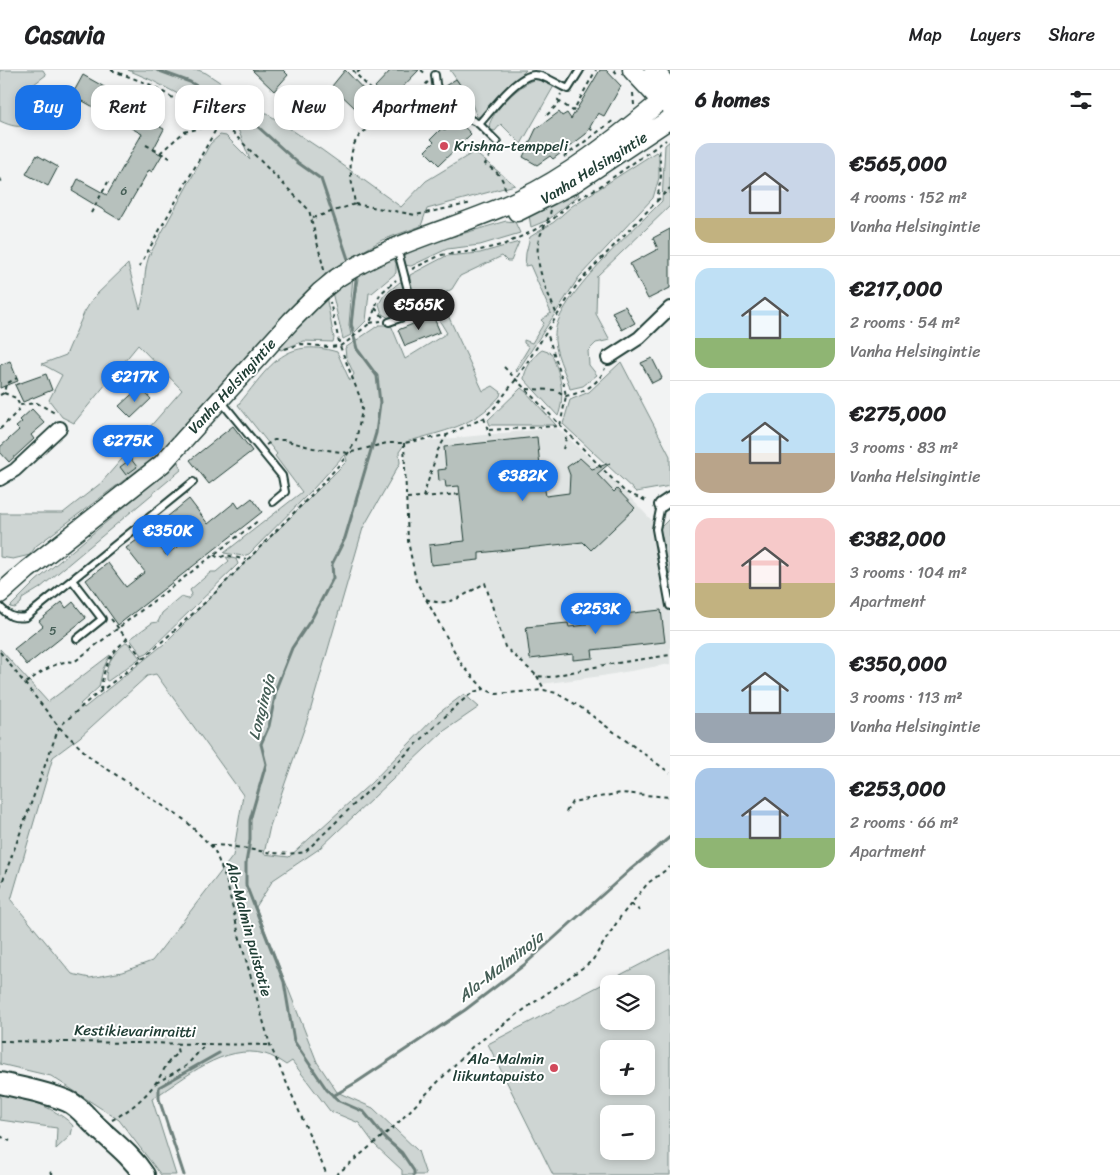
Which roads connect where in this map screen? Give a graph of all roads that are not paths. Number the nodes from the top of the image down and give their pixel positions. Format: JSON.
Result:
{"nodes":[{"id":1,"x":545,"y":70,"type":"edge"},
{"id":2,"x":580,"y":70,"type":"edge"},
{"id":3,"x":632,"y":70,"type":"edge"},
{"id":4,"x":654,"y":70,"type":"edge"},
{"id":5,"x":536,"y":74,"type":"junction"},
{"id":6,"x":435,"y":75,"type":"road end"},
{"id":7,"x":668,"y":98,"type":"edge"},
{"id":8,"x":670,"y":119,"type":"edge"},
{"id":9,"x":479,"y":124,"type":"junction"},
{"id":10,"x":497,"y":142,"type":"road end"},
{"id":11,"x":430,"y":236,"type":"junction"},
{"id":12,"x":397,"y":246,"type":"junction"},
{"id":13,"x":670,"y":308,"type":"edge"},
{"id":14,"x":389,"y":322,"type":"road end"},
{"id":15,"x":608,"y":358,"type":"road end"},
{"id":16,"x":220,"y":401,"type":"junction"},
{"id":17,"x":60,"y":428,"type":"dead end"},
{"id":18,"x":0,"y":479,"type":"edge"},
{"id":19,"x":193,"y":482,"type":"dead end"},
{"id":20,"x":273,"y":502,"type":"dead end"},
{"id":21,"x":666,"y":502,"type":"edge"},
{"id":22,"x":72,"y":580,"type":"junction"},
{"id":23,"x":0,"y":594,"type":"edge"},
{"id":24,"x":670,"y":606,"type":"edge"},
{"id":25,"x":0,"y":607,"type":"edge"},
{"id":26,"x":77,"y":639,"type":"dead end"},
{"id":27,"x":8,"y":1085,"type":"edge"},
{"id":28,"x":144,"y":1175,"type":"edge"}],
"edges":[{"from":1,"to":5,"type":"lane"},
{"from":2,"to":5,"type":"lane"},
{"from":3,"to":7,"type":"main road"},
{"from":4,"to":7,"type":"main road"},
{"from":5,"to":9,"type":"lane"},
{"from":6,"to":9,"type":"lane"},
{"from":7,"to":11,"type":"main road","name":"Vanha Helsingintie"},
{"from":8,"to":11,"type":"main road","name":"Vanha Helsingintie"},
{"from":9,"to":10,"type":"lane"},
{"from":11,"to":12,"type":"main road","name":"Vanha Helsingintie"},
{"from":12,"to":14,"type":"lane"},
{"from":12,"to":16,"type":"main road","name":"Vanha Helsingintie","bridge":true},
{"from":13,"to":15,"type":"street"},
{"from":16,"to":20,"type":"lane"},
{"from":16,"to":23,"type":"main road","name":"Vanha Helsingintie"},
{"from":17,"to":18,"type":"street"},
{"from":19,"to":22,"type":"lane"},
{"from":21,"to":24,"type":"lane"},
{"from":22,"to":25,"type":"lane"},
{"from":22,"to":26,"type":"lane"},
{"from":27,"to":28,"type":"main road"}]}
